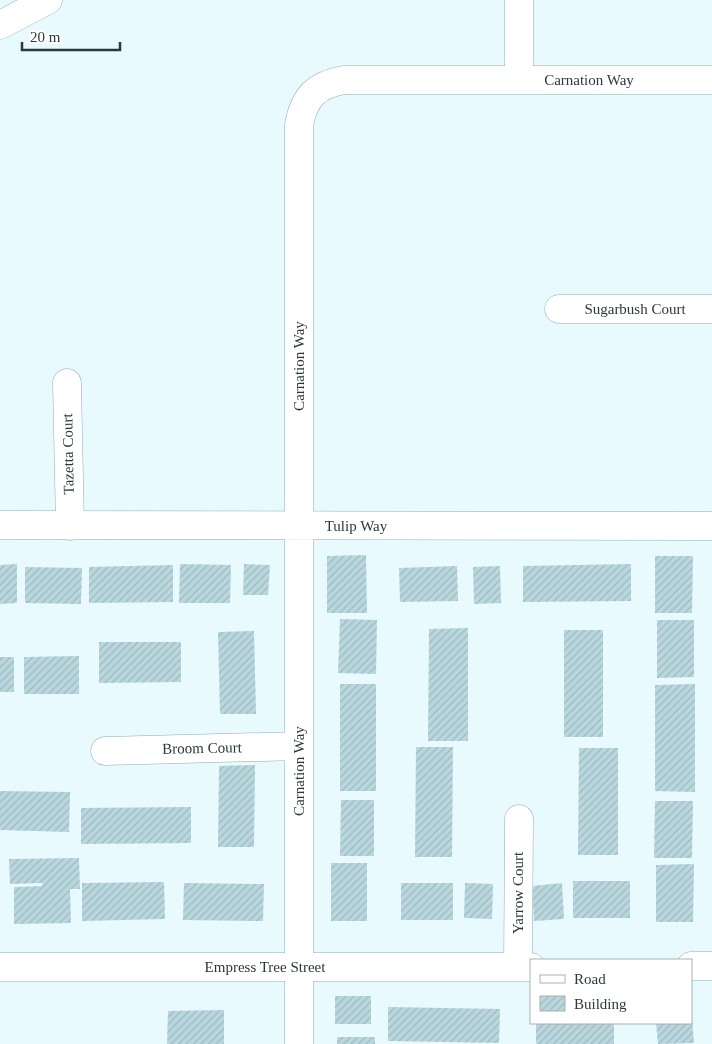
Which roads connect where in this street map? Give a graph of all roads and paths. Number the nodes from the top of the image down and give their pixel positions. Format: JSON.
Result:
{"nodes":[{"id":1,"x":48,"y":0,"type":"edge"},
{"id":2,"x":519,"y":0,"type":"edge"},
{"id":3,"x":0,"y":25,"type":"edge"},
{"id":4,"x":519,"y":80,"type":"junction"},
{"id":5,"x":712,"y":80,"type":"edge"},
{"id":6,"x":559,"y":308,"type":"dead end"},
{"id":7,"x":712,"y":309,"type":"edge"},
{"id":8,"x":66,"y":383,"type":"dead end"},
{"id":9,"x":0,"y":525,"type":"edge"},
{"id":10,"x":70,"y":526,"type":"junction"},
{"id":11,"x":299,"y":526,"type":"junction"},
{"id":12,"x":712,"y":526,"type":"edge"},
{"id":13,"x":299,"y":746,"type":"junction"},
{"id":14,"x":104,"y":751,"type":"dead end"},
{"id":15,"x":518,"y":819,"type":"dead end"},
{"id":16,"x":692,"y":966,"type":"edge"},
{"id":17,"x":712,"y":966,"type":"edge"},
{"id":18,"x":0,"y":967,"type":"edge"},
{"id":19,"x":299,"y":967,"type":"junction"},
{"id":20,"x":524,"y":967,"type":"edge"},
{"id":21,"x":299,"y":1044,"type":"edge"}],
"edges":[{"from":1,"to":3,"type":"street"},
{"from":2,"to":4,"type":"street"},
{"from":4,"to":5,"type":"street","name":"Carnation Way"},
{"from":4,"to":11,"type":"street","name":"Carnation Way"},
{"from":6,"to":7,"type":"street","name":"Sugarbush Court"},
{"from":8,"to":10,"type":"street","name":"Tazetta Court"},
{"from":9,"to":10,"type":"street","name":"Tulip Way"},
{"from":10,"to":11,"type":"street","name":"Tulip Way"},
{"from":11,"to":12,"type":"street","name":"Tulip Way"},
{"from":11,"to":13,"type":"street","name":"Carnation Way"},
{"from":13,"to":14,"type":"street","name":"Broom Court"},
{"from":13,"to":19,"type":"street","name":"Carnation Way"},
{"from":15,"to":20,"type":"street","name":"Yarrow Court"},
{"from":16,"to":17,"type":"street"},
{"from":18,"to":19,"type":"street","name":"Empress Tree Street"},
{"from":19,"to":20,"type":"street","name":"Empress Tree Street"},
{"from":19,"to":21,"type":"street","name":"Carnation Way"}]}
